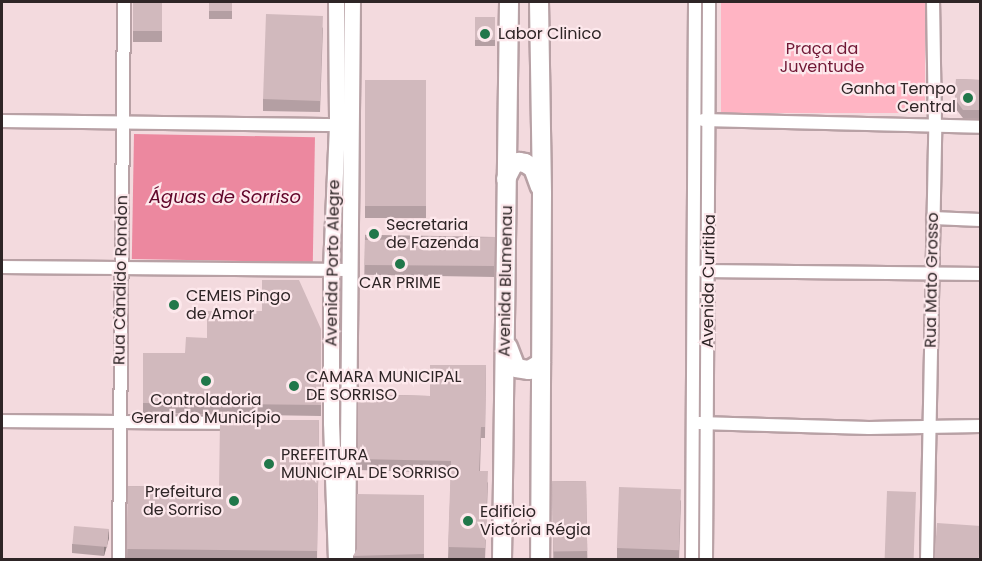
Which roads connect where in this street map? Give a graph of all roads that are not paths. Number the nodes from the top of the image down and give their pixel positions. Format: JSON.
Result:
{"nodes":[{"id":1,"x":124,"y":2,"type":"edge"},
{"id":2,"x":336,"y":2,"type":"edge"},
{"id":3,"x":352,"y":2,"type":"edge"},
{"id":4,"x":509,"y":2,"type":"edge"},
{"id":5,"x":540,"y":2,"type":"edge"},
{"id":6,"x":695,"y":2,"type":"edge"},
{"id":7,"x":709,"y":2,"type":"edge"},
{"id":8,"x":933,"y":2,"type":"edge"},
{"id":9,"x":695,"y":120,"type":"junction"},
{"id":10,"x":710,"y":120,"type":"junction"},
{"id":11,"x":2,"y":121,"type":"edge"},
{"id":12,"x":123,"y":123,"type":"junction"},
{"id":13,"x":345,"y":125,"type":"junction"},
{"id":14,"x":935,"y":127,"type":"junction"},
{"id":15,"x":981,"y":127,"type":"edge"},
{"id":16,"x":507,"y":179,"type":"junction"},
{"id":17,"x":542,"y":194,"type":"junction"},
{"id":18,"x":933,"y":218,"type":"junction"},
{"id":19,"x":981,"y":220,"type":"edge"},
{"id":20,"x":2,"y":267,"type":"edge"},
{"id":21,"x":121,"y":267,"type":"junction"},
{"id":22,"x":332,"y":270,"type":"junction"},
{"id":23,"x":350,"y":270,"type":"junction"},
{"id":24,"x":694,"y":271,"type":"junction"},
{"id":25,"x":709,"y":271,"type":"junction"},
{"id":26,"x":932,"y":274,"type":"junction"},
{"id":27,"x":981,"y":274,"type":"edge"},
{"id":28,"x":506,"y":337,"type":"junction"},
{"id":29,"x":541,"y":363,"type":"junction"},
{"id":30,"x":2,"y":421,"type":"edge"},
{"id":31,"x":120,"y":422,"type":"junction"},
{"id":32,"x":249,"y":423,"type":"edge"},
{"id":33,"x":325,"y":423,"type":"junction"},
{"id":34,"x":692,"y":423,"type":"junction"},
{"id":35,"x":706,"y":423,"type":"junction"},
{"id":36,"x":348,"y":424,"type":"junction"},
{"id":37,"x":929,"y":426,"type":"junction"},
{"id":38,"x":981,"y":426,"type":"edge"},
{"id":39,"x":349,"y":497,"type":"junction"},
{"id":40,"x":332,"y":498,"type":"junction"},
{"id":41,"x":119,"y":560,"type":"edge"},
{"id":42,"x":336,"y":560,"type":"edge"},
{"id":43,"x":348,"y":560,"type":"edge"},
{"id":44,"x":502,"y":560,"type":"edge"},
{"id":45,"x":540,"y":560,"type":"edge"},
{"id":46,"x":692,"y":560,"type":"edge"},
{"id":47,"x":706,"y":560,"type":"edge"},
{"id":48,"x":927,"y":560,"type":"edge"}],
"edges":[{"from":1,"to":12,"type":"street","name":"Rua Cândido Rondon"},
{"from":2,"to":13,"type":"street","name":"Avenida Porto Alegre"},
{"from":3,"to":13,"type":"street","name":"Avenida Porto Alegre"},
{"from":4,"to":16,"type":"main road","name":"Avenida Blumenau"},
{"from":5,"to":17,"type":"main road"},
{"from":6,"to":9,"type":"street","name":"Avenida Curitiba"},
{"from":7,"to":10,"type":"street","name":"Avenida Curitiba"},
{"from":8,"to":14,"type":"street","name":"Rua Mato Grosso"},
{"from":9,"to":10,"type":"street"},
{"from":9,"to":24,"type":"street","name":"Avenida Curitiba"},
{"from":10,"to":14,"type":"street"},
{"from":10,"to":25,"type":"street","name":"Avenida Curitiba"},
{"from":11,"to":12,"type":"street"},
{"from":12,"to":13,"type":"street"},
{"from":12,"to":21,"type":"street","name":"Rua Cândido Rondon"},
{"from":13,"to":22,"type":"street","name":"Avenida Porto Alegre"},
{"from":13,"to":23,"type":"street","name":"Avenida Porto Alegre"},
{"from":14,"to":15,"type":"street"},
{"from":14,"to":18,"type":"street","name":"Rua Mato Grosso"},
{"from":16,"to":17,"type":"main road"},
{"from":16,"to":28,"type":"main road","name":"Avenida Blumenau"},
{"from":17,"to":29,"type":"main road"},
{"from":18,"to":19,"type":"street"},
{"from":18,"to":26,"type":"street","name":"Rua Mato Grosso"},
{"from":20,"to":21,"type":"street"},
{"from":21,"to":22,"type":"street"},
{"from":21,"to":31,"type":"street","name":"Rua Cândido Rondon"},
{"from":22,"to":23,"type":"street"},
{"from":22,"to":33,"type":"street","name":"Avenida Porto Alegre"},
{"from":23,"to":36,"type":"street","name":"Avenida Porto Alegre"},
{"from":24,"to":25,"type":"street"},
{"from":24,"to":34,"type":"street","name":"Avenida Curitiba"},
{"from":25,"to":26,"type":"street"},
{"from":25,"to":35,"type":"street","name":"Avenida Curitiba"},
{"from":26,"to":27,"type":"street"},
{"from":26,"to":37,"type":"street","name":"Rua Mato Grosso"},
{"from":28,"to":29,"type":"main road"},
{"from":28,"to":44,"type":"main road","name":"Avenida Blumenau"},
{"from":29,"to":45,"type":"main road"},
{"from":30,"to":31,"type":"street"},
{"from":31,"to":32,"type":"street"},
{"from":31,"to":41,"type":"street","name":"Rua Cândido Rondon"},
{"from":33,"to":36,"type":"street"},
{"from":33,"to":40,"type":"street","name":"Avenida Porto Alegre"},
{"from":34,"to":35,"type":"street"},
{"from":34,"to":46,"type":"street","name":"Avenida Curitiba"},
{"from":35,"to":37,"type":"street"},
{"from":35,"to":47,"type":"street","name":"Avenida Curitiba"},
{"from":36,"to":39,"type":"street","name":"Avenida Porto Alegre"},
{"from":37,"to":38,"type":"street"},
{"from":37,"to":48,"type":"street","name":"Rua Mato Grosso"},
{"from":39,"to":40,"type":"street"},
{"from":39,"to":43,"type":"street","name":"Avenida Porto Alegre"},
{"from":40,"to":42,"type":"street","name":"Avenida Porto Alegre"}]}
